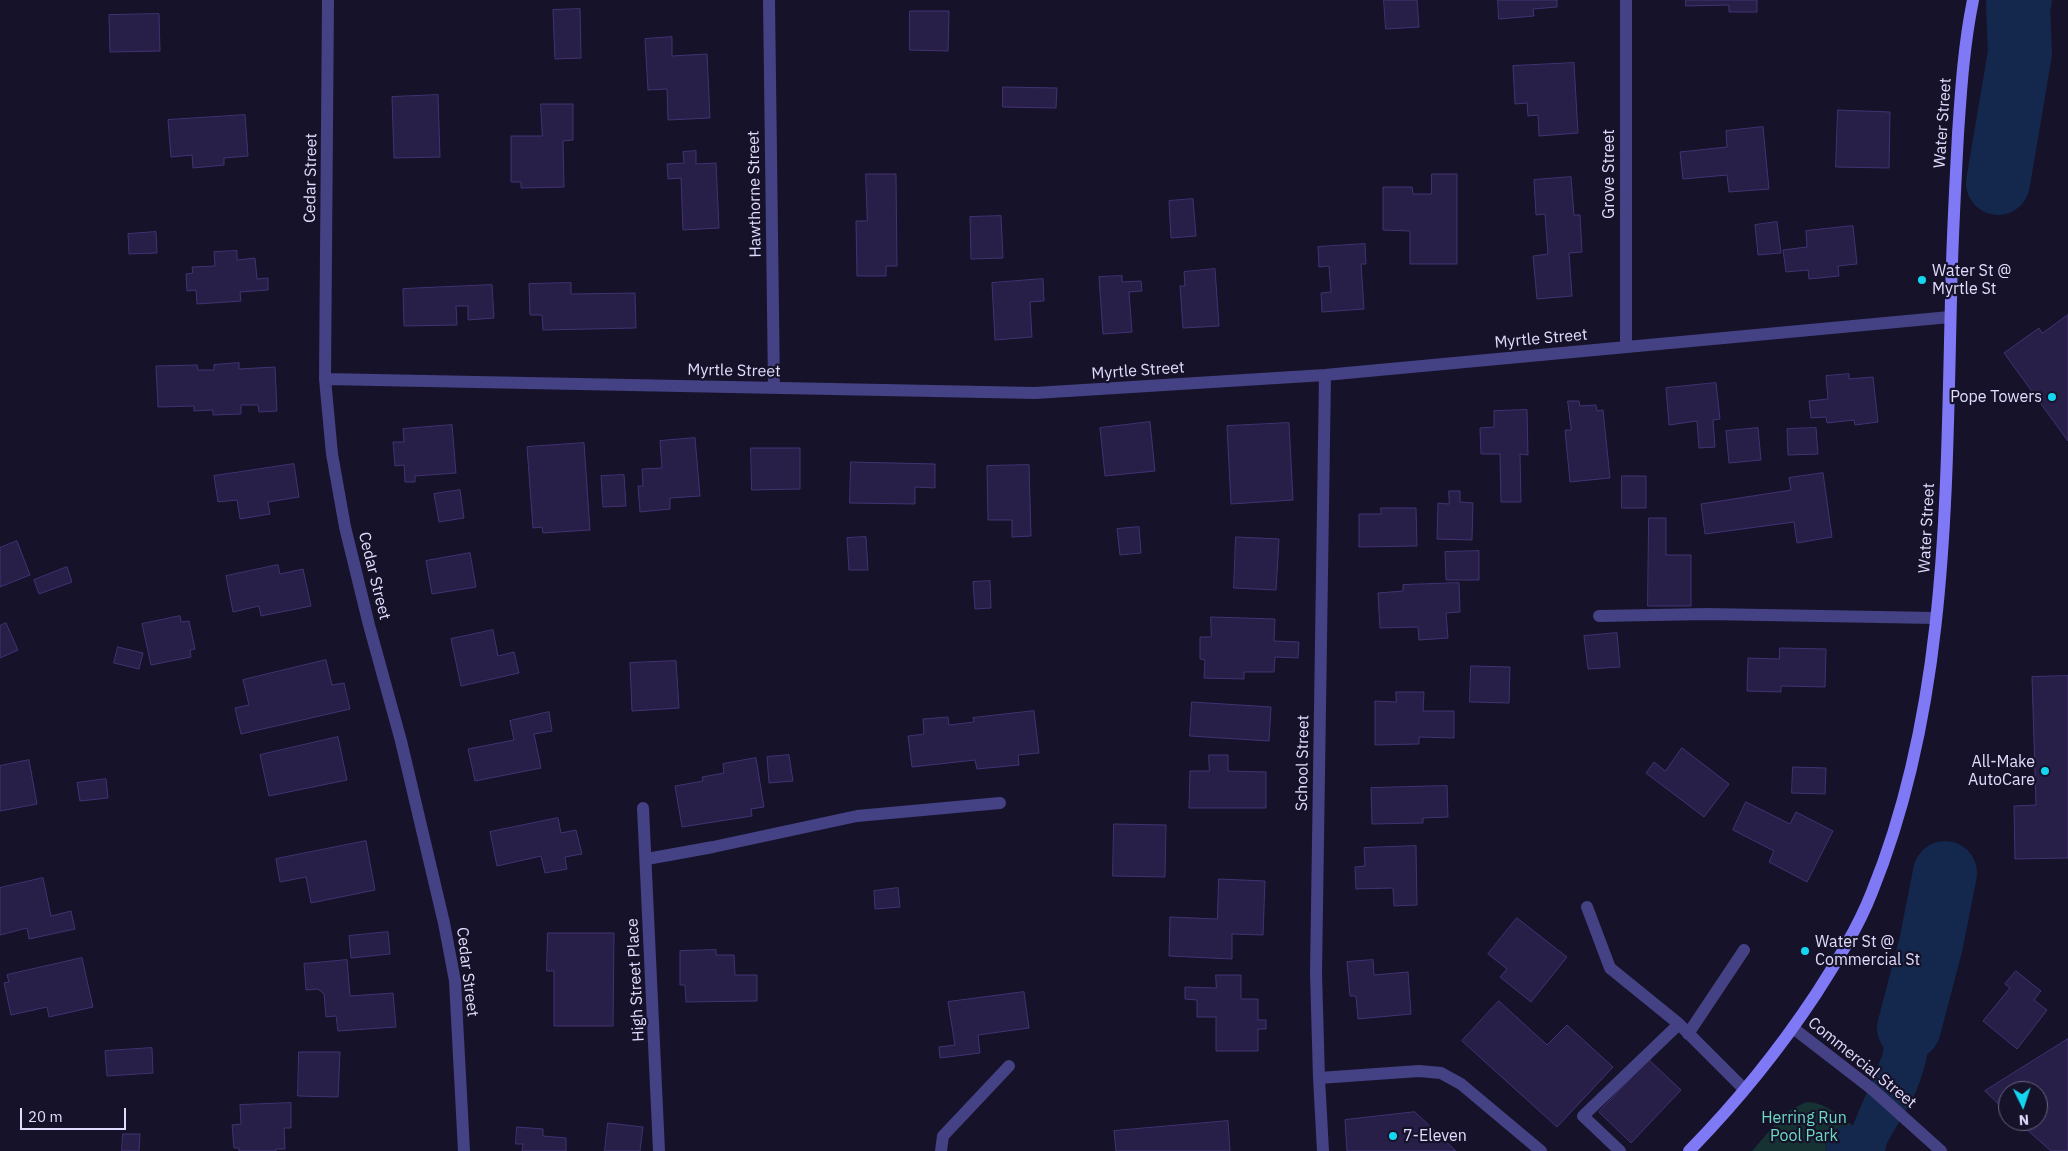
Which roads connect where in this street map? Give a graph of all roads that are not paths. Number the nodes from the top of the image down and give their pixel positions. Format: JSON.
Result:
{"nodes":[{"id":1,"x":328,"y":0,"type":"edge"},
{"id":2,"x":769,"y":0,"type":"edge"},
{"id":3,"x":1626,"y":0,"type":"edge"},
{"id":4,"x":1973,"y":0,"type":"edge"},
{"id":5,"x":1950,"y":317,"type":"junction"},
{"id":6,"x":1626,"y":347,"type":"junction"},
{"id":7,"x":1325,"y":375,"type":"junction"},
{"id":8,"x":325,"y":379,"type":"junction"},
{"id":9,"x":774,"y":388,"type":"junction"},
{"id":10,"x":1599,"y":616,"type":"dead end"},
{"id":11,"x":1936,"y":618,"type":"junction"},
{"id":12,"x":1000,"y":803,"type":"dead end"},
{"id":13,"x":644,"y":808,"type":"dead end"},
{"id":14,"x":646,"y":859,"type":"junction"},
{"id":15,"x":1587,"y":907,"type":"dead end"},
{"id":16,"x":1744,"y":950,"type":"dead end"},
{"id":17,"x":1679,"y":1024,"type":"junction"},
{"id":18,"x":1793,"y":1028,"type":"junction"},
{"id":19,"x":1688,"y":1034,"type":"junction"},
{"id":20,"x":1009,"y":1066,"type":"dead end"},
{"id":21,"x":1318,"y":1078,"type":"junction"},
{"id":22,"x":1744,"y":1089,"type":"junction"},
{"id":23,"x":464,"y":1151,"type":"edge"},
{"id":24,"x":659,"y":1151,"type":"edge"},
{"id":25,"x":941,"y":1151,"type":"edge"},
{"id":26,"x":1323,"y":1151,"type":"edge"},
{"id":27,"x":1541,"y":1151,"type":"edge"},
{"id":28,"x":1620,"y":1151,"type":"edge"},
{"id":29,"x":1689,"y":1151,"type":"edge"},
{"id":30,"x":1941,"y":1151,"type":"edge"}],
"edges":[{"from":1,"to":8,"type":"street","name":"Cedar Street"},
{"from":2,"to":9,"type":"street","name":"Hawthorne Street"},
{"from":3,"to":6,"type":"street","name":"Grove Street"},
{"from":4,"to":5,"type":"main road","name":"Water Street"},
{"from":5,"to":6,"type":"street","name":"Myrtle Street"},
{"from":5,"to":11,"type":"main road","name":"Water Street"},
{"from":6,"to":7,"type":"street","name":"Myrtle Street"},
{"from":7,"to":9,"type":"street","name":"Myrtle Street"},
{"from":7,"to":21,"type":"street","name":"School Street"},
{"from":8,"to":9,"type":"street","name":"Myrtle Street"},
{"from":8,"to":23,"type":"street","name":"Cedar Street"},
{"from":10,"to":11,"type":"street"},
{"from":11,"to":18,"type":"main road","name":"Water Street"},
{"from":12,"to":14,"type":"street"},
{"from":13,"to":14,"type":"street","name":"High Street Place"},
{"from":14,"to":24,"type":"street","name":"High Street Place"},
{"from":15,"to":17,"type":"street"},
{"from":16,"to":19,"type":"street"},
{"from":17,"to":19,"type":"street"},
{"from":17,"to":28,"type":"street"},
{"from":18,"to":22,"type":"main road","name":"Commercial Street"},
{"from":18,"to":30,"type":"street","name":"Commercial Street"},
{"from":19,"to":22,"type":"street"},
{"from":20,"to":25,"type":"street"},
{"from":21,"to":26,"type":"street","name":"School Street"},
{"from":21,"to":27,"type":"street"},
{"from":22,"to":29,"type":"main road","name":"Commercial Street"}]}
